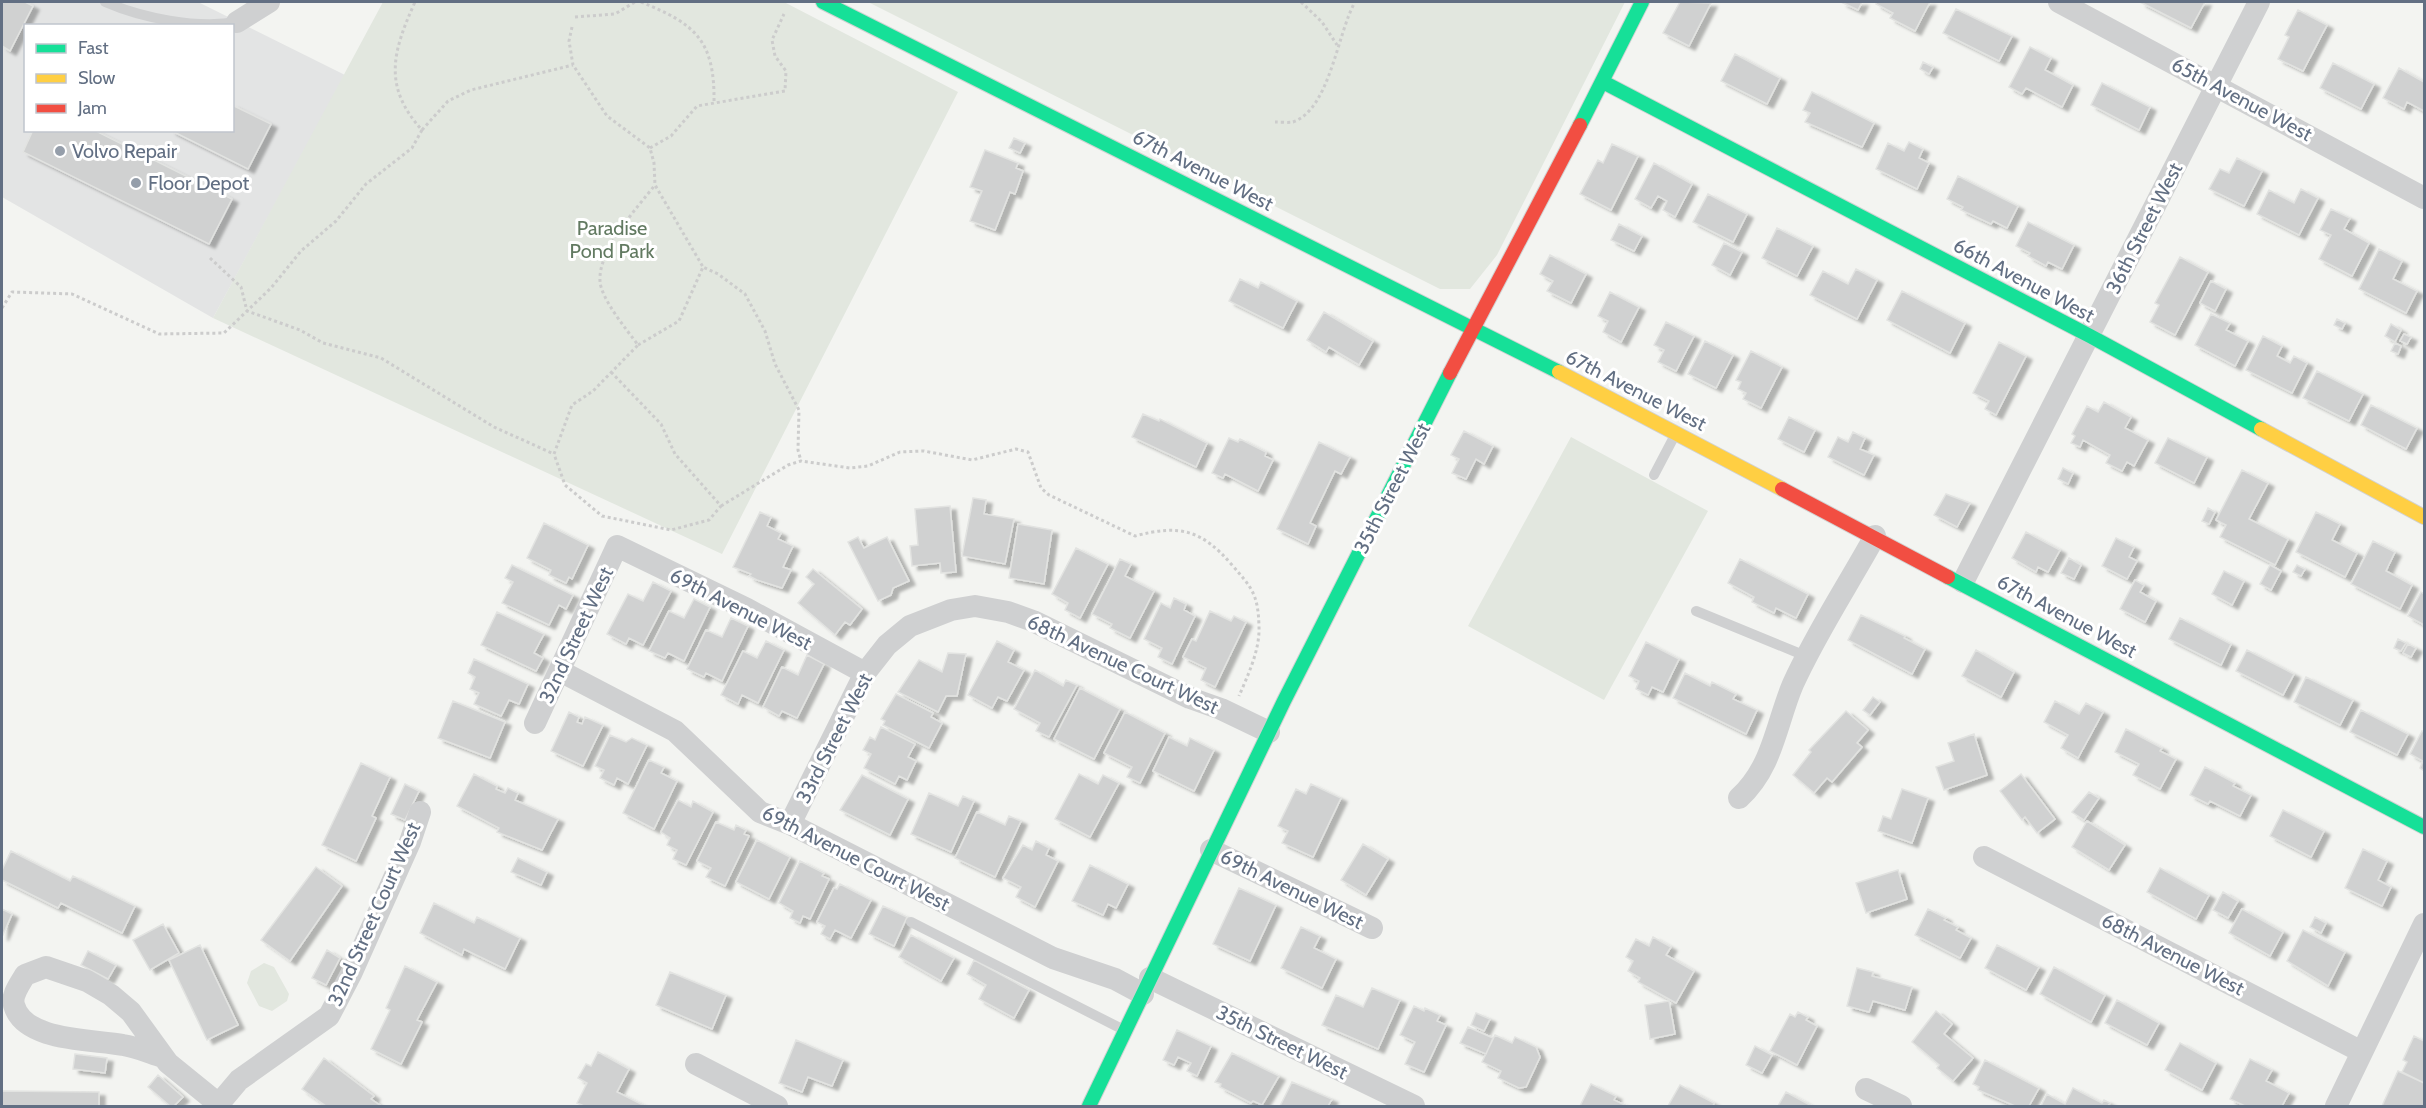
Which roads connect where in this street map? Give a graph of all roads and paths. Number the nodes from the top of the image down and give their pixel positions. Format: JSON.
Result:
{"nodes":[{"id":1,"x":105,"y":2,"type":"edge"},
{"id":2,"x":269,"y":2,"type":"edge"},
{"id":3,"x":415,"y":2,"type":"edge"},
{"id":4,"x":635,"y":2,"type":"edge"},
{"id":5,"x":641,"y":2,"type":"edge"},
{"id":6,"x":823,"y":2,"type":"edge"},
{"id":7,"x":1301,"y":2,"type":"edge"},
{"id":8,"x":1355,"y":2,"type":"edge"},
{"id":9,"x":1642,"y":2,"type":"edge"},
{"id":10,"x":2059,"y":2,"type":"edge"},
{"id":11,"x":2259,"y":2,"type":"edge"},
{"id":12,"x":784,"y":14,"type":"dead end"},
{"id":13,"x":575,"y":17,"type":"dead end"},
{"id":14,"x":237,"y":22,"type":"joint"},
{"id":15,"x":211,"y":24,"type":"edge"},
{"id":16,"x":226,"y":24,"type":"edge"},
{"id":17,"x":572,"y":27,"type":"dead end"},
{"id":18,"x":1337,"y":45,"type":"junction"},
{"id":19,"x":573,"y":65,"type":"junction"},
{"id":20,"x":1603,"y":82,"type":"junction"},
{"id":21,"x":2216,"y":86,"type":"junction"},
{"id":22,"x":714,"y":103,"type":"junction"},
{"id":23,"x":1275,"y":122,"type":"dead end"},
{"id":24,"x":422,"y":130,"type":"junction"},
{"id":25,"x":650,"y":148,"type":"junction"},
{"id":26,"x":655,"y":185,"type":"junction"},
{"id":27,"x":2424,"y":198,"type":"edge"},
{"id":28,"x":210,"y":258,"type":"dead end"},
{"id":29,"x":703,"y":267,"type":"junction"},
{"id":30,"x":2,"y":308,"type":"edge"},
{"id":31,"x":247,"y":311,"type":"junction"},
{"id":32,"x":1473,"y":328,"type":"junction"},
{"id":33,"x":2090,"y":336,"type":"junction"},
{"id":34,"x":638,"y":345,"type":"junction"},
{"id":35,"x":611,"y":372,"type":"junction"},
{"id":36,"x":1676,"y":433,"type":"junction"},
{"id":37,"x":554,"y":454,"type":"junction"},
{"id":38,"x":801,"y":461,"type":"junction"},
{"id":39,"x":1653,"y":475,"type":"dead end"},
{"id":40,"x":721,"y":506,"type":"junction"},
{"id":41,"x":2424,"y":517,"type":"edge"},
{"id":42,"x":1875,"y":536,"type":"junction"},
{"id":43,"x":617,"y":546,"type":"joint"},
{"id":44,"x":1963,"y":582,"type":"junction"},
{"id":45,"x":975,"y":606,"type":"joint"},
{"id":46,"x":1696,"y":611,"type":"dead end"},
{"id":47,"x":1808,"y":657,"type":"junction"},
{"id":48,"x":560,"y":671,"type":"junction"},
{"id":49,"x":865,"y":673,"type":"junction"},
{"id":50,"x":1231,"y":714,"type":"junction"},
{"id":51,"x":535,"y":723,"type":"dead end"},
{"id":52,"x":1269,"y":732,"type":"junction"},
{"id":53,"x":1739,"y":798,"type":"dead end"},
{"id":54,"x":420,"y":812,"type":"dead end"},
{"id":55,"x":790,"y":824,"type":"junction"},
{"id":56,"x":2424,"y":827,"type":"edge"},
{"id":57,"x":1211,"y":850,"type":"junction"},
{"id":58,"x":1984,"y":857,"type":"dead end"},
{"id":59,"x":911,"y":922,"type":"dead end"},
{"id":60,"x":2424,"y":924,"type":"edge"},
{"id":61,"x":1372,"y":928,"type":"dead end"},
{"id":62,"x":1146,"y":986,"type":"junction"},
{"id":63,"x":1125,"y":1030,"type":"junction"},
{"id":64,"x":2362,"y":1052,"type":"junction"},
{"id":65,"x":163,"y":1057,"type":"junction"},
{"id":66,"x":696,"y":1064,"type":"dead end"},
{"id":67,"x":1866,"y":1089,"type":"dead end"},
{"id":68,"x":219,"y":1106,"type":"edge"},
{"id":69,"x":777,"y":1107,"type":"edge"},
{"id":70,"x":1089,"y":1107,"type":"edge"},
{"id":71,"x":1414,"y":1107,"type":"edge"},
{"id":72,"x":1901,"y":1107,"type":"edge"},
{"id":73,"x":2336,"y":1107,"type":"edge"}],
"edges":[{"from":1,"to":15,"type":"lane"},
{"from":2,"to":14,"type":"street"},
{"from":3,"to":24,"type":"path"},
{"from":4,"to":13,"type":"path"},
{"from":5,"to":22,"type":"path"},
{"from":6,"to":32,"type":"street","name":"67th Avenue West"},
{"from":7,"to":18,"type":"path"},
{"from":8,"to":18,"type":"path"},
{"from":9,"to":20,"type":"street","name":"35th Street West"},
{"from":10,"to":21,"type":"street","name":"65th Avenue West"},
{"from":11,"to":21,"type":"street","name":"36th Street West"},
{"from":12,"to":22,"type":"path"},
{"from":14,"to":16,"type":"lane"},
{"from":17,"to":19,"type":"path"},
{"from":18,"to":23,"type":"path"},
{"from":19,"to":24,"type":"path"},
{"from":19,"to":25,"type":"path"},
{"from":20,"to":32,"type":"street","name":"35th Street West"},
{"from":20,"to":33,"type":"street","name":"66th Avenue West"},
{"from":21,"to":27,"type":"street","name":"65th Avenue West"},
{"from":21,"to":33,"type":"street","name":"36th Street West"},
{"from":22,"to":25,"type":"path"},
{"from":24,"to":31,"type":"path"},
{"from":25,"to":26,"type":"path"},
{"from":26,"to":29,"type":"path"},
{"from":26,"to":34,"type":"path"},
{"from":28,"to":31,"type":"path"},
{"from":29,"to":34,"type":"path"},
{"from":29,"to":38,"type":"path"},
{"from":30,"to":31,"type":"path"},
{"from":31,"to":37,"type":"path"},
{"from":32,"to":36,"type":"street","name":"67th Avenue West"},
{"from":32,"to":52,"type":"street","name":"35th Street West"},
{"from":33,"to":41,"type":"street","name":"66th Avenue West"},
{"from":33,"to":44,"type":"street","name":"36th Street West"},
{"from":34,"to":35,"type":"path"},
{"from":35,"to":37,"type":"path"},
{"from":35,"to":40,"type":"path"},
{"from":36,"to":39,"type":"lane"},
{"from":36,"to":42,"type":"street","name":"67th Avenue West"},
{"from":37,"to":40,"type":"path"},
{"from":38,"to":40,"type":"path"},
{"from":38,"to":50,"type":"path"},
{"from":42,"to":44,"type":"street","name":"67th Avenue West"},
{"from":42,"to":47,"type":"street"},
{"from":43,"to":48,"type":"street","name":"32nd Street West"},
{"from":43,"to":49,"type":"street","name":"69th Avenue West"},
{"from":44,"to":56,"type":"street","name":"67th Avenue West"},
{"from":45,"to":49,"type":"street","name":"33rd Street West"},
{"from":45,"to":50,"type":"street","name":"68th Avenue Court West"},
{"from":46,"to":47,"type":"lane"},
{"from":47,"to":53,"type":"street"},
{"from":48,"to":51,"type":"street","name":"32nd Street West"},
{"from":48,"to":55,"type":"street","name":"69th Avenue Court West"},
{"from":49,"to":55,"type":"street","name":"33rd Street West"},
{"from":50,"to":52,"type":"street","name":"68th Avenue Court West"},
{"from":52,"to":57,"type":"street","name":"35th Street West"},
{"from":54,"to":68,"type":"street","name":"32nd Street Court West"},
{"from":55,"to":62,"type":"street","name":"69th Avenue Court West"},
{"from":57,"to":61,"type":"street","name":"69th Avenue West"},
{"from":57,"to":62,"type":"street","name":"35th Street West"},
{"from":58,"to":64,"type":"street","name":"68th Avenue West"},
{"from":59,"to":63,"type":"lane"},
{"from":60,"to":64,"type":"street"},
{"from":62,"to":63,"type":"street","name":"35th Street West"},
{"from":62,"to":71,"type":"street","name":"35th Street West"},
{"from":63,"to":70,"type":"street","name":"35th Street West"},
{"from":64,"to":73,"type":"street"},
{"from":65,"to":65,"type":"street"},
{"from":65,"to":68,"type":"street"},
{"from":66,"to":69,"type":"street"},
{"from":67,"to":72,"type":"street"}]}
